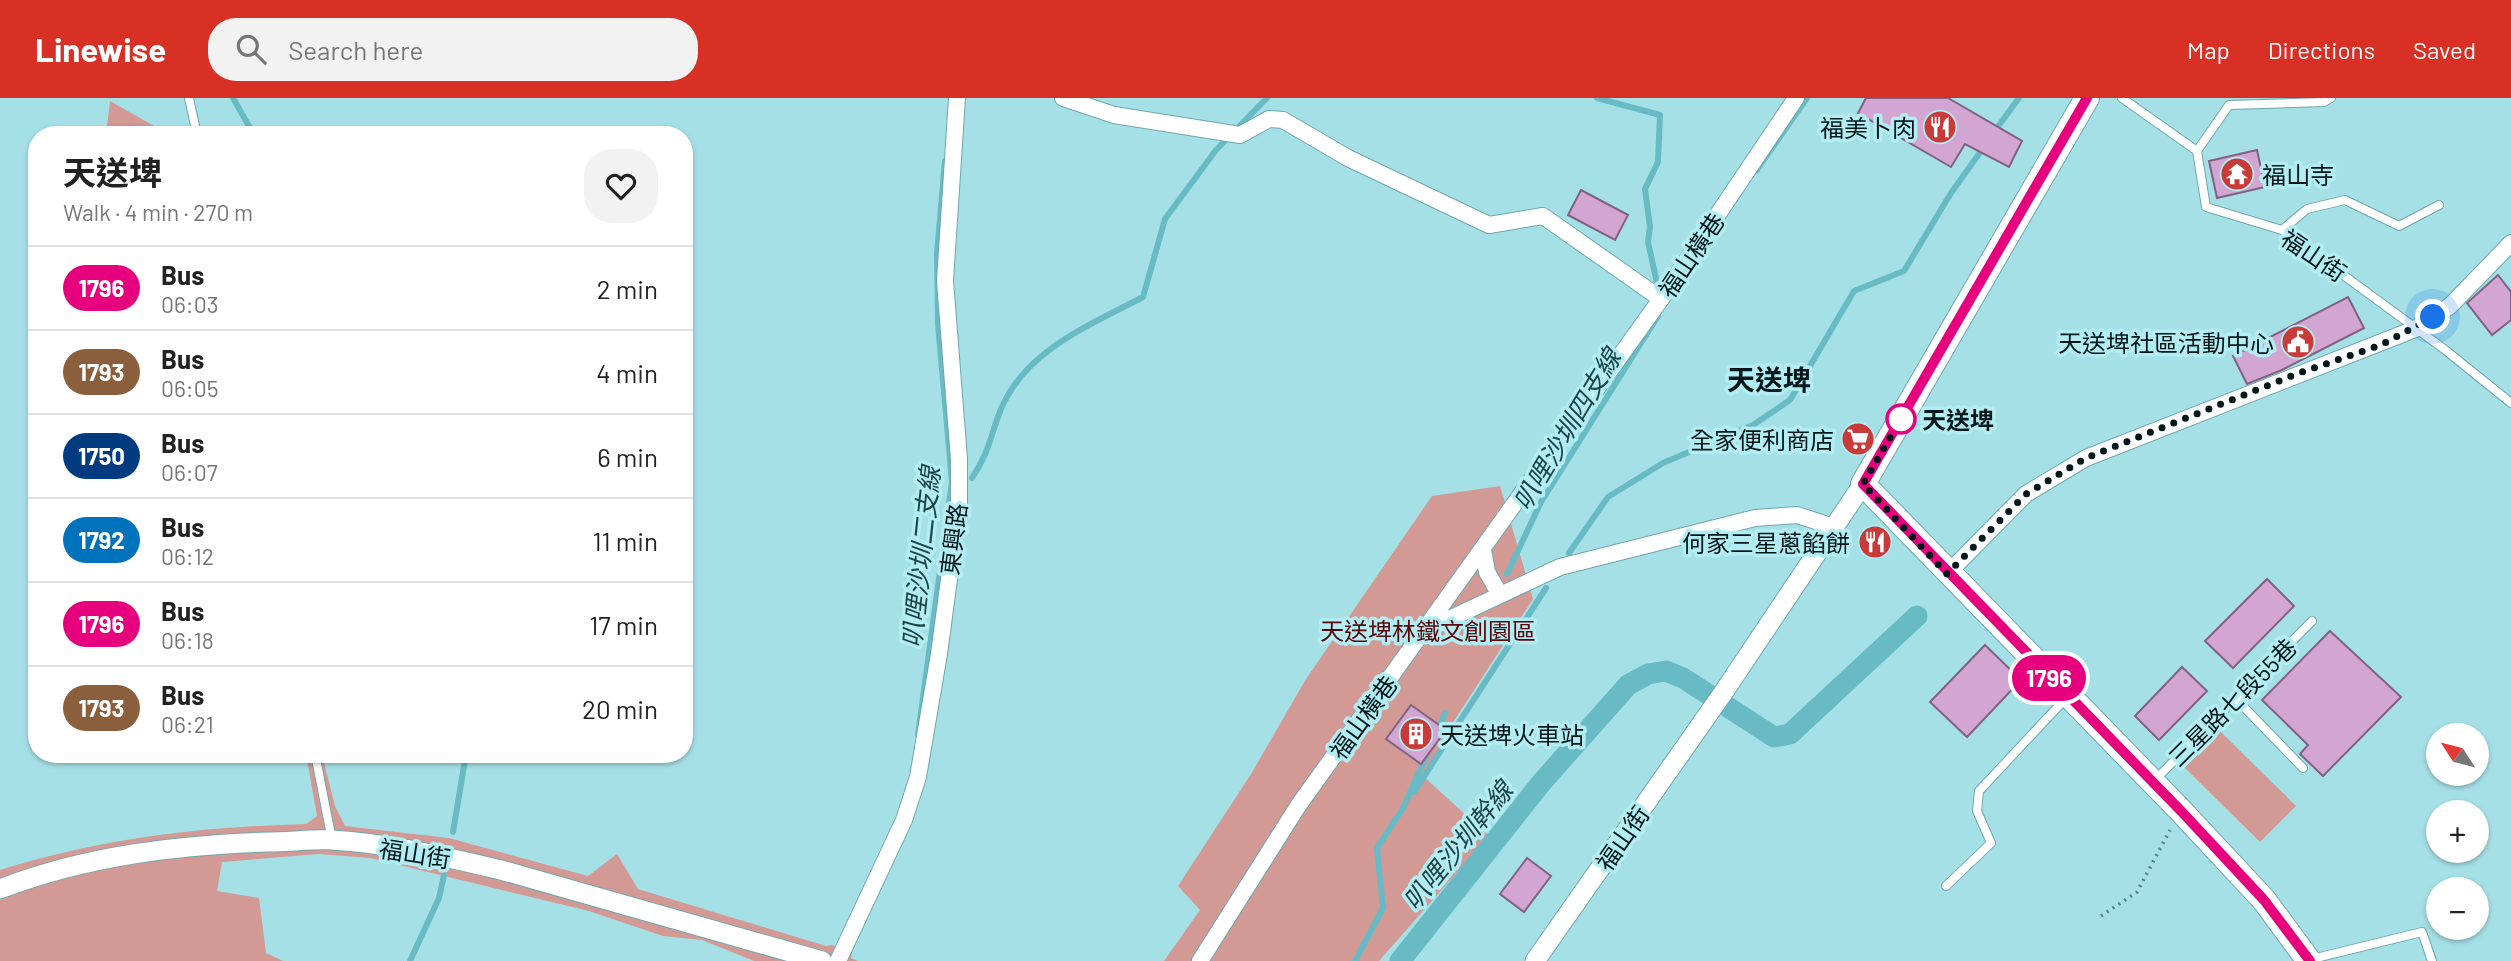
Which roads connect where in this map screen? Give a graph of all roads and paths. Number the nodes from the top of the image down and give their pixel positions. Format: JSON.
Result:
{"nodes":[{"id":1,"x":189,"y":98,"type":"edge"},
{"id":2,"x":957,"y":98,"type":"edge"},
{"id":3,"x":1063,"y":98,"type":"edge"},
{"id":4,"x":1796,"y":98,"type":"edge"},
{"id":5,"x":2087,"y":98,"type":"edge"},
{"id":6,"x":2122,"y":98,"type":"edge"},
{"id":7,"x":2331,"y":98,"type":"edge"},
{"id":8,"x":195,"y":126,"type":"edge"},
{"id":9,"x":2197,"y":151,"type":"junction"},
{"id":10,"x":2438,"y":205,"type":"dead end"},
{"id":11,"x":2282,"y":230,"type":"junction"},
{"id":12,"x":2511,"y":243,"type":"edge"},
{"id":13,"x":1661,"y":299,"type":"junction"},
{"id":14,"x":2415,"y":329,"type":"junction"},
{"id":15,"x":2511,"y":403,"type":"edge"},
{"id":16,"x":1863,"y":484,"type":"junction"},
{"id":17,"x":1834,"y":527,"type":"junction"},
{"id":18,"x":1483,"y":550,"type":"junction"},
{"id":19,"x":1947,"y":574,"type":"junction"},
{"id":20,"x":1500,"y":595,"type":"junction"},
{"id":21,"x":2312,"y":621,"type":"dead end"},
{"id":22,"x":1425,"y":630,"type":"junction"},
{"id":23,"x":2067,"y":697,"type":"junction"},
{"id":24,"x":2236,"y":699,"type":"junction"},
{"id":25,"x":317,"y":763,"type":"edge"},
{"id":26,"x":2303,"y":768,"type":"dead end"},
{"id":27,"x":2152,"y":783,"type":"junction"},
{"id":28,"x":2182,"y":812,"type":"junction"},
{"id":29,"x":332,"y":840,"type":"junction"},
{"id":30,"x":1946,"y":887,"type":"dead end"},
{"id":31,"x":0,"y":889,"type":"edge"},
{"id":32,"x":2101,"y":916,"type":"dead end"},
{"id":33,"x":2309,"y":960,"type":"edge"},
{"id":34,"x":822,"y":961,"type":"edge"},
{"id":35,"x":838,"y":961,"type":"edge"},
{"id":36,"x":1200,"y":961,"type":"edge"},
{"id":37,"x":1535,"y":961,"type":"edge"},
{"id":38,"x":2432,"y":961,"type":"edge"}],
"edges":[{"from":1,"to":8,"type":"lane"},
{"from":2,"to":35,"type":"street","name":"東興路"},
{"from":3,"to":13,"type":"street"},
{"from":4,"to":13,"type":"street","name":"福山橫巷"},
{"from":5,"to":16,"type":"main road"},
{"from":6,"to":9,"type":"lane"},
{"from":7,"to":9,"type":"lane"},
{"from":9,"to":11,"type":"lane","name":"福山街"},
{"from":10,"to":11,"type":"lane"},
{"from":11,"to":14,"type":"lane","name":"福山街"},
{"from":12,"to":14,"type":"street"},
{"from":13,"to":18,"type":"street","name":"福山橫巷"},
{"from":14,"to":15,"type":"lane","name":"福山街"},
{"from":14,"to":19,"type":"street"},
{"from":16,"to":17,"type":"street"},
{"from":16,"to":19,"type":"main road"},
{"from":17,"to":20,"type":"street"},
{"from":17,"to":37,"type":"street","name":"福山街"},
{"from":18,"to":20,"type":"street"},
{"from":18,"to":22,"type":"street","name":"福山橫巷"},
{"from":19,"to":23,"type":"main road"},
{"from":20,"to":22,"type":"street"},
{"from":21,"to":24,"type":"lane","name":"三星路七段55巷"},
{"from":22,"to":36,"type":"street","name":"福山橫巷"},
{"from":23,"to":27,"type":"main road"},
{"from":23,"to":30,"type":"lane"},
{"from":24,"to":26,"type":"lane"},
{"from":24,"to":27,"type":"lane","name":"三星路七段55巷"},
{"from":25,"to":29,"type":"lane"},
{"from":27,"to":28,"type":"main road"},
{"from":28,"to":32,"type":"path"},
{"from":28,"to":33,"type":"main road"},
{"from":29,"to":31,"type":"street","name":"福山街"},
{"from":29,"to":34,"type":"street","name":"福山街"},
{"from":33,"to":38,"type":"lane"}]}
